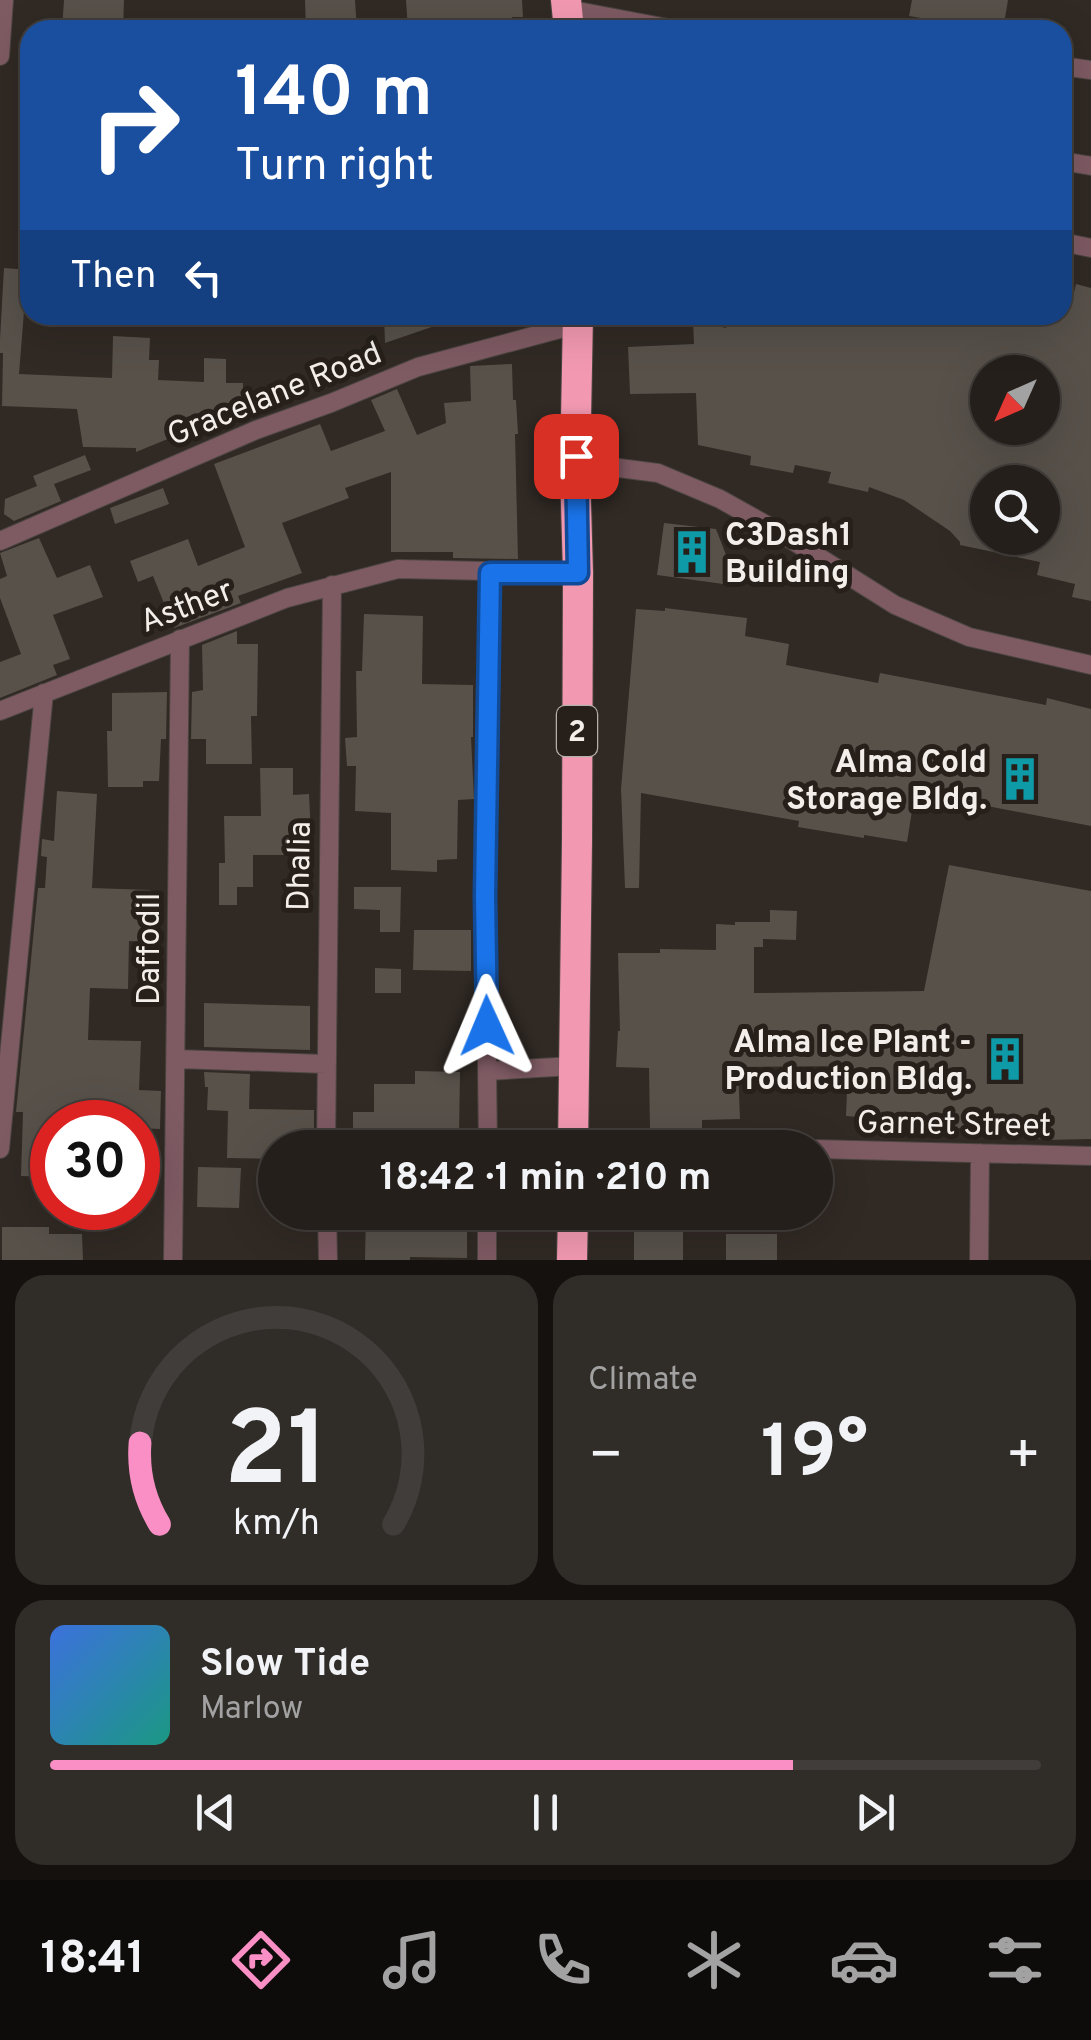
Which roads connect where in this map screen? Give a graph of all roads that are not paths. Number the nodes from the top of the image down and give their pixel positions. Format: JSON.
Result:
{"nodes":[{"id":1,"x":4,"y":0,"type":"edge"},
{"id":2,"x":567,"y":13,"type":"edge"},
{"id":3,"x":613,"y":20,"type":"edge"},
{"id":4,"x":0,"y":56,"type":"edge"},
{"id":5,"x":558,"y":325,"type":"edge"},
{"id":6,"x":578,"y":325,"type":"edge"},
{"id":7,"x":575,"y":470,"type":"junction"},
{"id":8,"x":0,"y":540,"type":"edge"},
{"id":9,"x":490,"y":573,"type":"junction"},
{"id":10,"x":578,"y":573,"type":"junction"},
{"id":11,"x":332,"y":585,"type":"junction"},
{"id":12,"x":180,"y":640,"type":"junction"},
{"id":13,"x":1091,"y":665,"type":"edge"},
{"id":14,"x":44,"y":693,"type":"junction"},
{"id":15,"x":0,"y":711,"type":"edge"},
{"id":16,"x":177,"y":1059,"type":"junction"},
{"id":17,"x":325,"y":1064,"type":"junction"},
{"id":18,"x":573,"y":1066,"type":"junction"},
{"id":19,"x":488,"y":1071,"type":"junction"},
{"id":20,"x":326,"y":1130,"type":"edge"},
{"id":21,"x":488,"y":1130,"type":"edge"},
{"id":22,"x":573,"y":1130,"type":"edge"},
{"id":23,"x":0,"y":1149,"type":"edge"},
{"id":24,"x":833,"y":1149,"type":"edge"},
{"id":25,"x":980,"y":1153,"type":"junction"},
{"id":26,"x":1091,"y":1156,"type":"edge"},
{"id":27,"x":327,"y":1230,"type":"edge"},
{"id":28,"x":487,"y":1230,"type":"edge"},
{"id":29,"x":573,"y":1230,"type":"edge"},
{"id":30,"x":173,"y":1260,"type":"edge"},
{"id":31,"x":328,"y":1260,"type":"edge"},
{"id":32,"x":487,"y":1260,"type":"edge"},
{"id":33,"x":572,"y":1260,"type":"edge"},
{"id":34,"x":979,"y":1260,"type":"edge"}],
"edges":[{"from":1,"to":4,"type":"street"},
{"from":2,"to":3,"type":"street"},
{"from":5,"to":8,"type":"street","name":"Gracelane Road"},
{"from":6,"to":7,"type":"highway","number":"2"},
{"from":7,"to":10,"type":"highway","number":"2"},
{"from":7,"to":13,"type":"street"},
{"from":9,"to":10,"type":"street","name":"Asther"},
{"from":9,"to":11,"type":"street","name":"Asther"},
{"from":9,"to":19,"type":"street"},
{"from":10,"to":18,"type":"highway","number":"2"},
{"from":11,"to":12,"type":"street","name":"Asther"},
{"from":11,"to":17,"type":"street","name":"Dhalia"},
{"from":12,"to":14,"type":"street","name":"Asther"},
{"from":12,"to":16,"type":"street","name":"Daffodil"},
{"from":14,"to":15,"type":"street","name":"Asther"},
{"from":14,"to":23,"type":"street"},
{"from":16,"to":17,"type":"street"},
{"from":16,"to":30,"type":"street","name":"Daffodil"},
{"from":17,"to":20,"type":"street","name":"Dhalia"},
{"from":18,"to":19,"type":"street"},
{"from":18,"to":22,"type":"highway","number":"2"},
{"from":19,"to":21,"type":"street"},
{"from":24,"to":25,"type":"street","name":"Garnet Street"},
{"from":25,"to":26,"type":"street","name":"Garnet Street"},
{"from":25,"to":34,"type":"street"},
{"from":27,"to":31,"type":"street"},
{"from":28,"to":32,"type":"street"},
{"from":29,"to":33,"type":"highway"}]}
